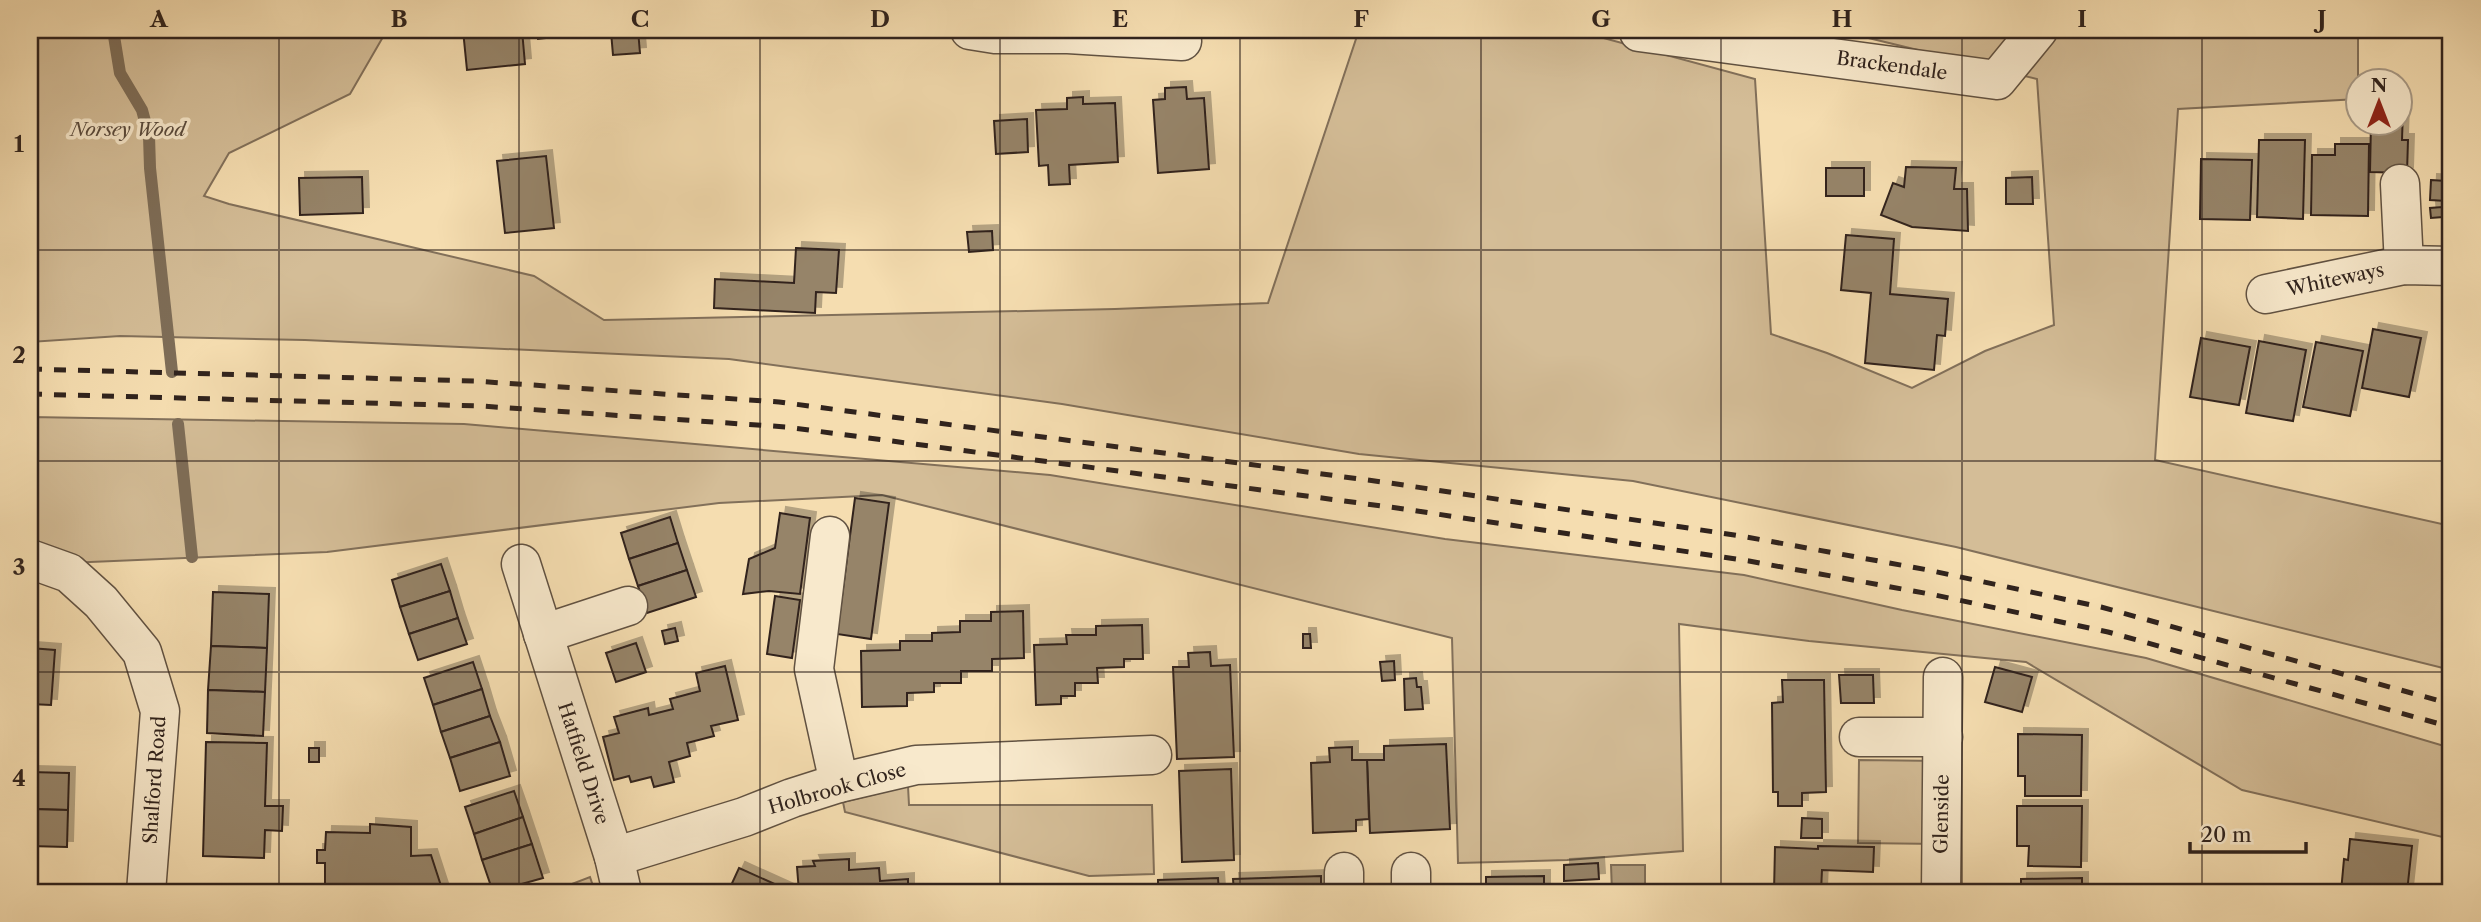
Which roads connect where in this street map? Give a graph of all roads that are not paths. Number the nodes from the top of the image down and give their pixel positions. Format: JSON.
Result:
{"nodes":[{"id":1,"x":970,"y":30,"type":"edge"},
{"id":2,"x":2038,"y":30,"type":"edge"},
{"id":3,"x":1639,"y":32,"type":"dead end"},
{"id":4,"x":1182,"y":41,"type":"dead end"},
{"id":5,"x":2400,"y":184,"type":"dead end"},
{"id":6,"x":2404,"y":265,"type":"junction"},
{"id":7,"x":2451,"y":266,"type":"edge"},
{"id":8,"x":2266,"y":293,"type":"dead end"},
{"id":9,"x":830,"y":536,"type":"dead end"},
{"id":10,"x":30,"y":559,"type":"edge"},
{"id":11,"x":521,"y":564,"type":"dead end"},
{"id":12,"x":628,"y":606,"type":"dead end"},
{"id":13,"x":543,"y":634,"type":"junction"},
{"id":14,"x":1944,"y":677,"type":"dead end"},
{"id":15,"x":1859,"y":737,"type":"dead end"},
{"id":16,"x":1943,"y":737,"type":"junction"},
{"id":17,"x":1152,"y":755,"type":"dead end"},
{"id":18,"x":839,"y":783,"type":"junction"},
{"id":19,"x":618,"y":875,"type":"edge"},
{"id":20,"x":146,"y":892,"type":"edge"},
{"id":21,"x":1941,"y":892,"type":"edge"}],
"edges":[{"from":1,"to":4,"type":"street"},
{"from":2,"to":3,"type":"street","name":"Brackendale"},
{"from":5,"to":6,"type":"street","name":"Whiteways"},
{"from":6,"to":7,"type":"street","name":"Whiteways"},
{"from":6,"to":8,"type":"street","name":"Whiteways"},
{"from":9,"to":18,"type":"street"},
{"from":10,"to":20,"type":"street","name":"Shalford Road"},
{"from":11,"to":13,"type":"street","name":"Hatfield Drive"},
{"from":12,"to":13,"type":"street"},
{"from":13,"to":19,"type":"street","name":"Hatfield Drive"},
{"from":14,"to":16,"type":"street","name":"Glenside"},
{"from":15,"to":16,"type":"street"},
{"from":16,"to":21,"type":"street","name":"Glenside"},
{"from":17,"to":18,"type":"street","name":"Holbrook Close"},
{"from":18,"to":19,"type":"street","name":"Holbrook Close"}]}
